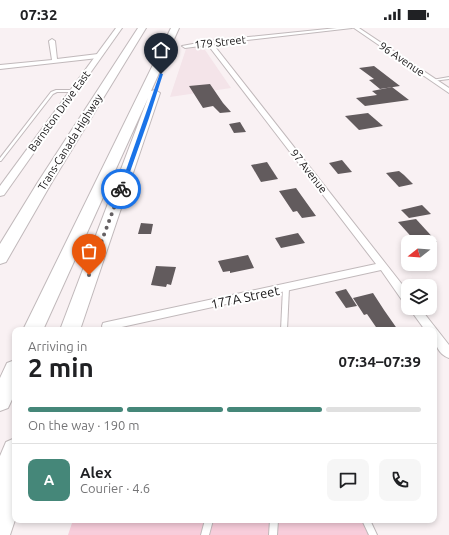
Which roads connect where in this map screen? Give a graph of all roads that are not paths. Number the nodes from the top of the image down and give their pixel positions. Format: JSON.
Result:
{"nodes":[{"id":1,"x":119,"y":28,"type":"edge"},
{"id":2,"x":142,"y":28,"type":"edge"},
{"id":3,"x":350,"y":28,"type":"edge"},
{"id":4,"x":356,"y":28,"type":"edge"},
{"id":5,"x":175,"y":29,"type":"edge"},
{"id":6,"x":52,"y":40,"type":"dead end"},
{"id":7,"x":209,"y":43,"type":"junction"},
{"id":8,"x":185,"y":46,"type":"dead end"},
{"id":9,"x":98,"y":56,"type":"junction"},
{"id":10,"x":55,"y":61,"type":"junction"},
{"id":11,"x":0,"y":67,"type":"edge"},
{"id":12,"x":449,"y":78,"type":"edge"},
{"id":13,"x":433,"y":80,"type":"junction"},
{"id":14,"x":74,"y":91,"type":"junction"},
{"id":15,"x":449,"y":91,"type":"edge"},
{"id":16,"x":0,"y":160,"type":"edge"},
{"id":17,"x":44,"y":182,"type":"junction"},
{"id":18,"x":0,"y":194,"type":"edge"},
{"id":19,"x":0,"y":236,"type":"edge"},
{"id":20,"x":0,"y":258,"type":"edge"},
{"id":21,"x":94,"y":261,"type":"junction"},
{"id":22,"x":383,"y":266,"type":"junction"},
{"id":23,"x":286,"y":288,"type":"junction"},
{"id":24,"x":401,"y":290,"type":"edge"},
{"id":25,"x":419,"y":315,"type":"edge"},
{"id":26,"x":107,"y":326,"type":"dead end"},
{"id":27,"x":34,"y":327,"type":"edge"},
{"id":28,"x":67,"y":327,"type":"edge"},
{"id":29,"x":71,"y":327,"type":"edge"},
{"id":30,"x":284,"y":327,"type":"edge"},
{"id":31,"x":429,"y":327,"type":"edge"},
{"id":32,"x":437,"y":338,"type":"edge"},
{"id":33,"x":449,"y":353,"type":"edge"},
{"id":34,"x":12,"y":375,"type":"edge"},
{"id":35,"x":0,"y":401,"type":"edge"},
{"id":36,"x":12,"y":457,"type":"edge"},
{"id":37,"x":0,"y":486,"type":"edge"},
{"id":38,"x":12,"y":491,"type":"edge"},
{"id":39,"x":208,"y":523,"type":"edge"},
{"id":40,"x":274,"y":523,"type":"edge"},
{"id":41,"x":367,"y":523,"type":"edge"},
{"id":42,"x":0,"y":525,"type":"edge"},
{"id":43,"x":205,"y":535,"type":"edge"},
{"id":44,"x":273,"y":535,"type":"edge"},
{"id":45,"x":373,"y":535,"type":"edge"}],
"edges":[{"from":1,"to":9,"type":"street","name":"Barnston Drive East"},
{"from":2,"to":17,"type":"highway","name":"Trans-Canada Highway"},
{"from":3,"to":7,"type":"street","name":"179 Street"},
{"from":4,"to":13,"type":"street","name":"96 Avenue"},
{"from":5,"to":21,"type":"highway"},
{"from":5,"to":27,"type":"highway"},
{"from":6,"to":10,"type":"street"},
{"from":7,"to":8,"type":"street","name":"179 Street"},
{"from":7,"to":22,"type":"street","name":"97 Avenue"},
{"from":9,"to":10,"type":"street"},
{"from":9,"to":14,"type":"street","name":"Barnston Drive East"},
{"from":10,"to":11,"type":"street"},
{"from":12,"to":13,"type":"lane"},
{"from":13,"to":15,"type":"street","name":"96 Avenue"},
{"from":14,"to":16,"type":"lane"},
{"from":14,"to":18,"type":"street","name":"Barnston Drive East"},
{"from":17,"to":19,"type":"highway"},
{"from":17,"to":20,"type":"highway","name":"Trans-Canada Highway"},
{"from":21,"to":28,"type":"highway"},
{"from":21,"to":29,"type":"highway"},
{"from":22,"to":23,"type":"street","name":"177A Street"},
{"from":22,"to":24,"type":"street","name":"97 Avenue"},
{"from":23,"to":26,"type":"street","name":"177A Street"},
{"from":23,"to":30,"type":"lane"},
{"from":25,"to":31,"type":"street"},
{"from":32,"to":33,"type":"street"},
{"from":34,"to":35,"type":"highway"},
{"from":36,"to":37,"type":"highway"},
{"from":38,"to":42,"type":"highway"},
{"from":39,"to":43,"type":"lane"},
{"from":40,"to":44,"type":"lane"},
{"from":41,"to":45,"type":"lane"}]}
